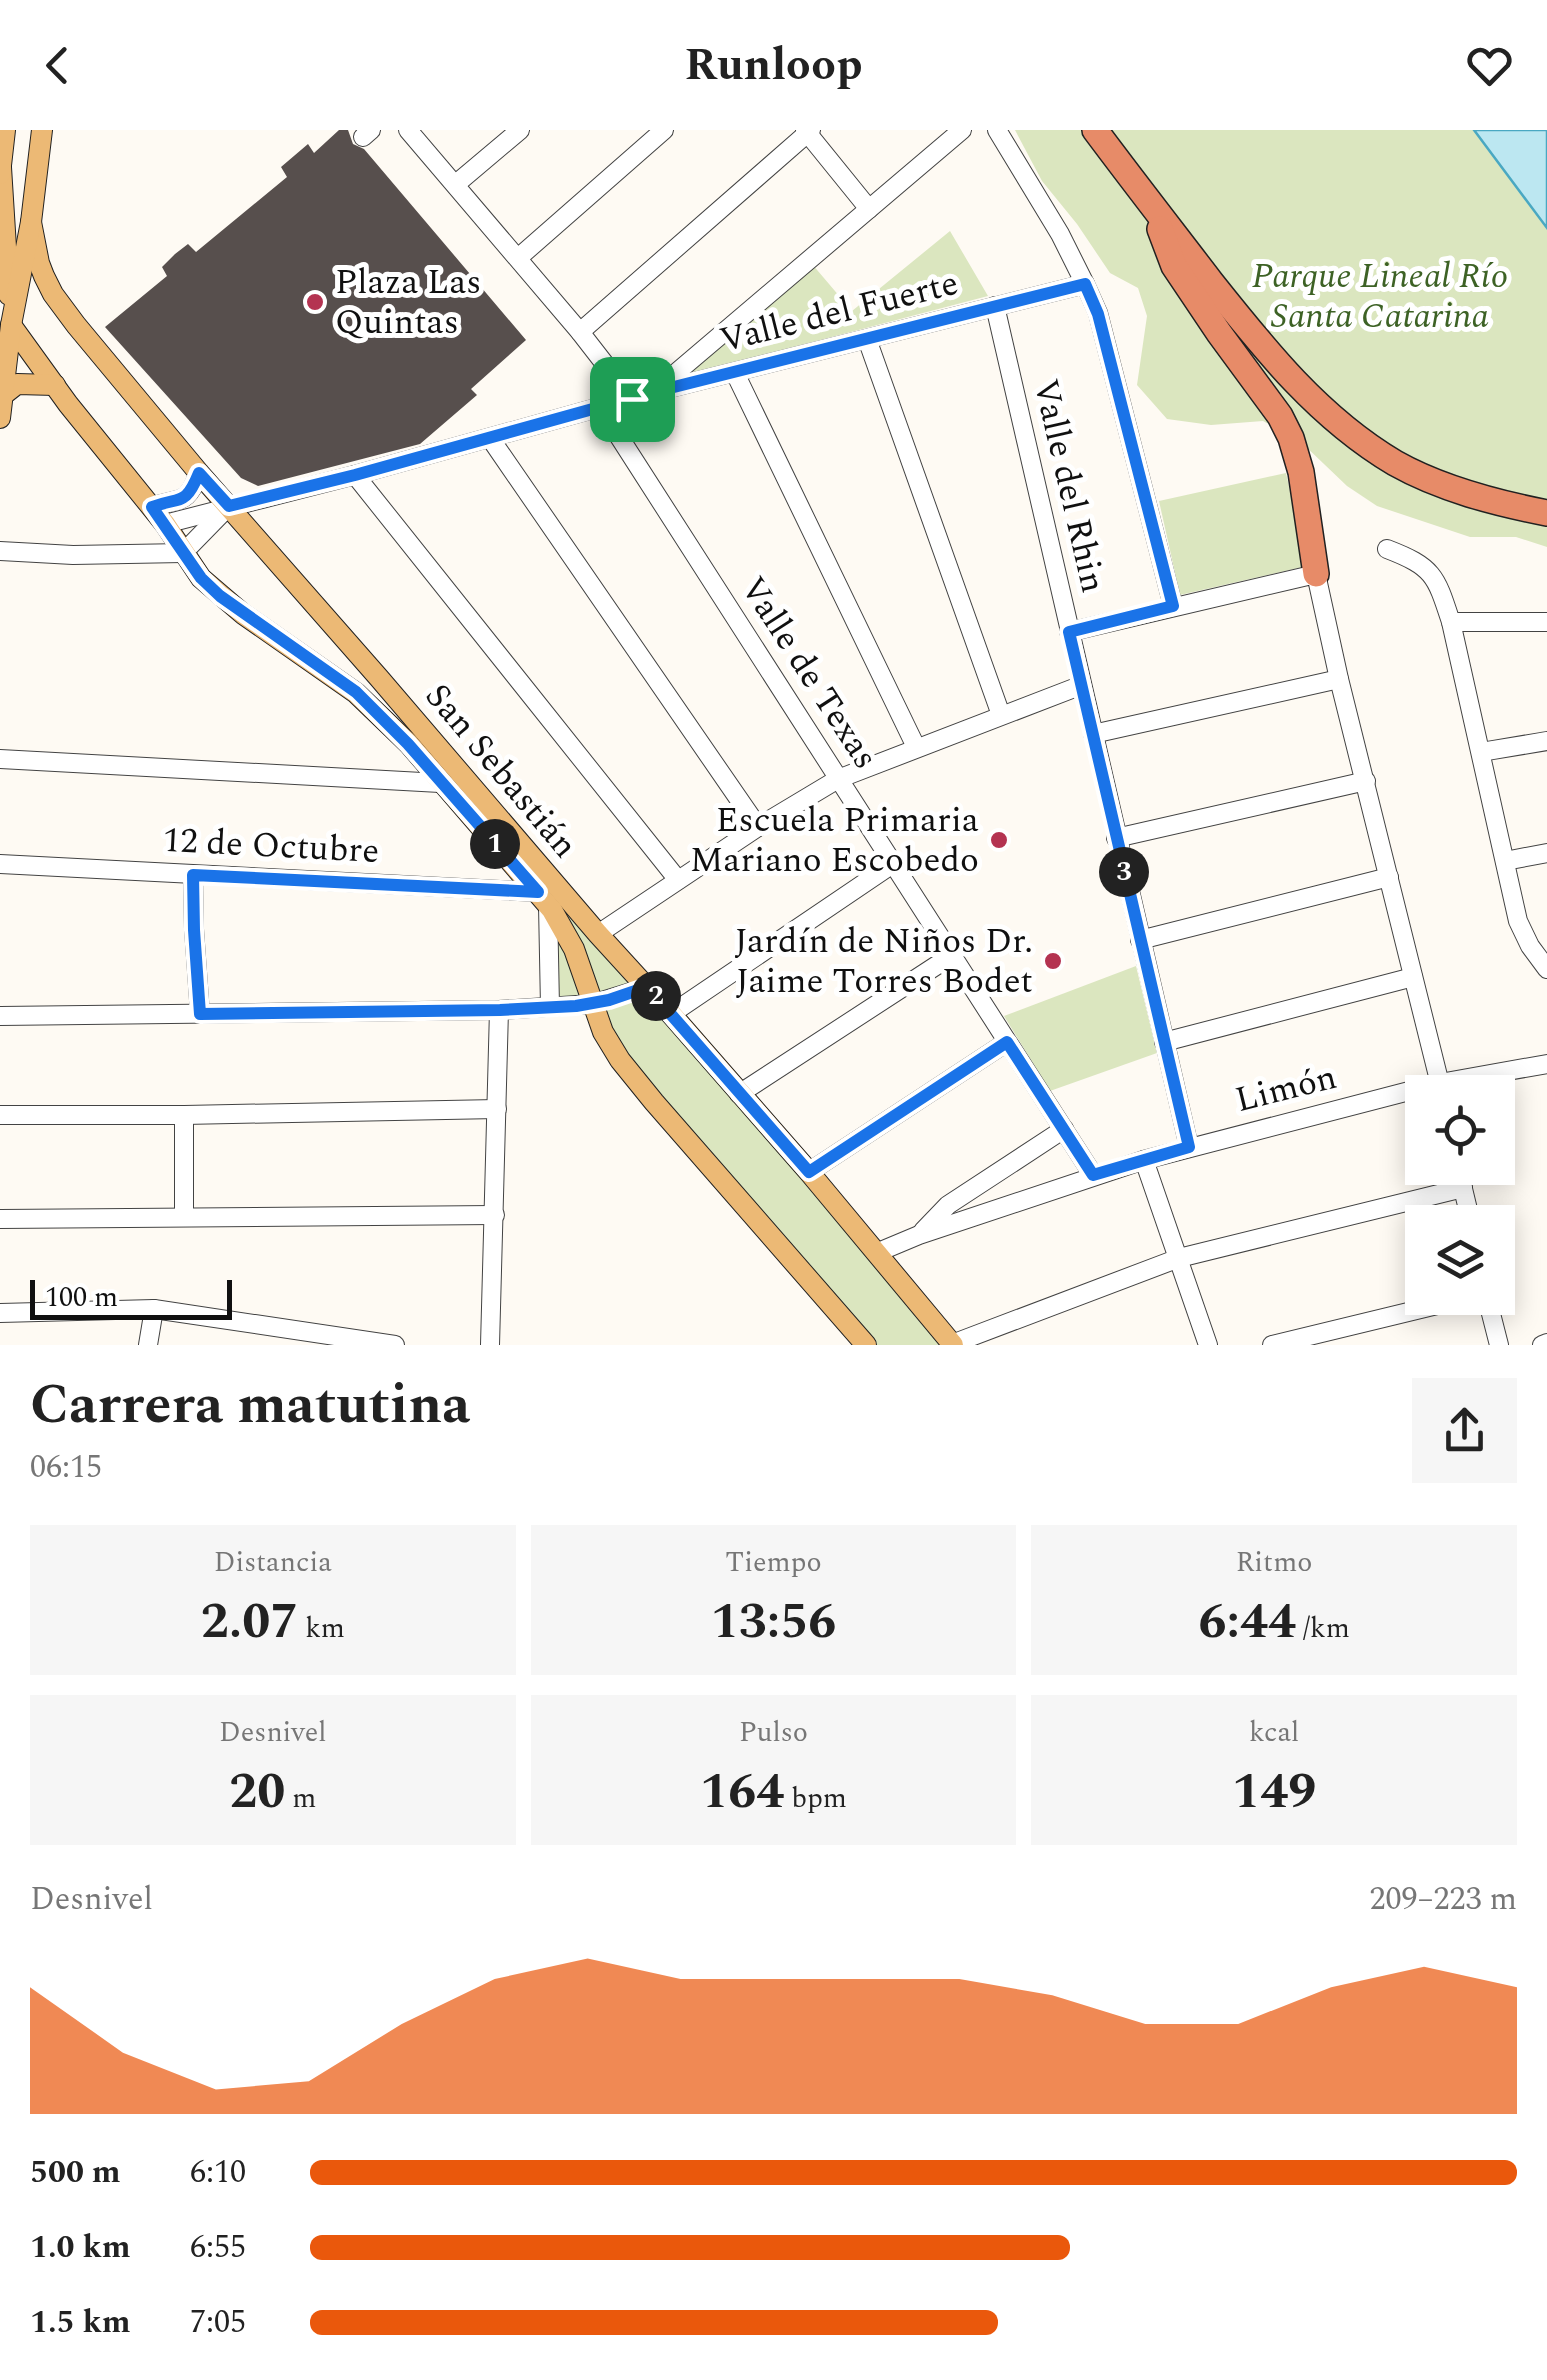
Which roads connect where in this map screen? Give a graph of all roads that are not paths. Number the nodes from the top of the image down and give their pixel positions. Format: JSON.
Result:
{"nodes":[{"id":1,"x":5,"y":130,"type":"edge"},
{"id":2,"x":42,"y":130,"type":"edge"},
{"id":3,"x":56,"y":130,"type":"edge"},
{"id":4,"x":408,"y":130,"type":"edge"},
{"id":5,"x":520,"y":130,"type":"edge"},
{"id":6,"x":664,"y":130,"type":"edge"},
{"id":7,"x":962,"y":130,"type":"edge"},
{"id":8,"x":997,"y":130,"type":"edge"},
{"id":9,"x":1094,"y":130,"type":"edge"},
{"id":10,"x":808,"y":131,"type":"edge"},
{"id":11,"x":38,"y":170,"type":"junction"},
{"id":12,"x":1,"y":177,"type":"edge"},
{"id":13,"x":456,"y":184,"type":"junction"},
{"id":14,"x":1148,"y":202,"type":"junction"},
{"id":15,"x":869,"y":210,"type":"junction"},
{"id":16,"x":32,"y":215,"type":"junction"},
{"id":17,"x":518,"y":258,"type":"junction"},
{"id":18,"x":1085,"y":284,"type":"junction"},
{"id":19,"x":995,"y":306,"type":"junction"},
{"id":20,"x":5,"y":318,"type":"edge"},
{"id":21,"x":580,"y":332,"type":"junction"},
{"id":22,"x":866,"y":340,"type":"junction"},
{"id":23,"x":735,"y":373,"type":"junction"},
{"id":24,"x":55,"y":386,"type":"junction"},
{"id":25,"x":654,"y":392,"type":"junction"},
{"id":26,"x":3,"y":394,"type":"junction"},
{"id":27,"x":632,"y":399,"type":"junction"},
{"id":28,"x":600,"y":407,"type":"junction"},
{"id":29,"x":0,"y":418,"type":"edge"},
{"id":30,"x":490,"y":438,"type":"junction"},
{"id":31,"x":199,"y":473,"type":"junction"},
{"id":32,"x":355,"y":475,"type":"junction"},
{"id":33,"x":229,"y":506,"type":"junction"},
{"id":34,"x":1547,"y":513,"type":"edge"},
{"id":35,"x":158,"y":516,"type":"junction"},
{"id":36,"x":1387,"y":549,"type":"dead end"},
{"id":37,"x":0,"y":551,"type":"edge"},
{"id":38,"x":182,"y":552,"type":"junction"},
{"id":39,"x":1316,"y":574,"type":"junction"},
{"id":40,"x":1173,"y":606,"type":"junction"},
{"id":41,"x":1450,"y":622,"type":"junction"},
{"id":42,"x":1547,"y":622,"type":"edge"},
{"id":43,"x":1069,"y":632,"type":"junction"},
{"id":44,"x":1339,"y":679,"type":"junction"},
{"id":45,"x":1082,"y":684,"type":"junction"},
{"id":46,"x":1001,"y":715,"type":"junction"},
{"id":47,"x":1093,"y":734,"type":"junction"},
{"id":48,"x":1547,"y":741,"type":"edge"},
{"id":49,"x":916,"y":747,"type":"junction"},
{"id":50,"x":1481,"y":752,"type":"junction"},
{"id":51,"x":0,"y":759,"type":"edge"},
{"id":52,"x":838,"y":779,"type":"junction"},
{"id":53,"x":1366,"y":781,"type":"junction"},
{"id":54,"x":440,"y":783,"type":"junction"},
{"id":55,"x":758,"y":827,"type":"junction"},
{"id":56,"x":1116,"y":838,"type":"junction"},
{"id":57,"x":1547,"y":853,"type":"edge"},
{"id":58,"x":1505,"y":861,"type":"junction"},
{"id":59,"x":894,"y":863,"type":"junction"},
{"id":60,"x":0,"y":864,"type":"edge"},
{"id":61,"x":193,"y":875,"type":"junction"},
{"id":62,"x":1390,"y":876,"type":"junction"},
{"id":63,"x":678,"y":880,"type":"junction"},
{"id":64,"x":543,"y":899,"type":"junction"},
{"id":65,"x":598,"y":934,"type":"junction"},
{"id":66,"x":1140,"y":940,"type":"junction"},
{"id":67,"x":951,"y":956,"type":"junction"},
{"id":68,"x":1545,"y":963,"type":"edge"},
{"id":69,"x":1413,"y":977,"type":"junction"},
{"id":70,"x":647,"y":987,"type":"junction"},
{"id":71,"x":592,"y":1004,"type":"junction"},
{"id":72,"x":550,"y":1007,"type":"junction"},
{"id":73,"x":500,"y":1010,"type":"junction"},
{"id":74,"x":200,"y":1014,"type":"junction"},
{"id":75,"x":671,"y":1014,"type":"junction"},
{"id":76,"x":0,"y":1016,"type":"edge"},
{"id":77,"x":1007,"y":1042,"type":"junction"},
{"id":78,"x":1164,"y":1042,"type":"junction"},
{"id":79,"x":1547,"y":1064,"type":"edge"},
{"id":80,"x":1438,"y":1075,"type":"edge"},
{"id":81,"x":1498,"y":1075,"type":"edge"},
{"id":82,"x":739,"y":1094,"type":"junction"},
{"id":83,"x":1405,"y":1096,"type":"edge"},
{"id":84,"x":497,"y":1109,"type":"junction"},
{"id":85,"x":0,"y":1115,"type":"edge"},
{"id":86,"x":184,"y":1115,"type":"junction"},
{"id":87,"x":1064,"y":1129,"type":"junction"},
{"id":88,"x":1189,"y":1147,"type":"junction"},
{"id":89,"x":1144,"y":1160,"type":"junction"},
{"id":90,"x":809,"y":1172,"type":"junction"},
{"id":91,"x":1093,"y":1175,"type":"junction"},
{"id":92,"x":1462,"y":1185,"type":"edge"},
{"id":93,"x":1463,"y":1188,"type":"junction"},
{"id":94,"x":1466,"y":1205,"type":"edge"},
{"id":95,"x":495,"y":1215,"type":"junction"},
{"id":96,"x":184,"y":1216,"type":"junction"},
{"id":97,"x":0,"y":1220,"type":"edge"},
{"id":98,"x":919,"y":1235,"type":"junction"},
{"id":99,"x":876,"y":1253,"type":"junction"},
{"id":100,"x":1179,"y":1258,"type":"junction"},
{"id":101,"x":154,"y":1308,"type":"junction"},
{"id":102,"x":0,"y":1312,"type":"edge"},
{"id":103,"x":1405,"y":1313,"type":"edge"},
{"id":104,"x":1492,"y":1315,"type":"edge"},
{"id":105,"x":953,"y":1344,"type":"edge"},
{"id":106,"x":148,"y":1345,"type":"edge"},
{"id":107,"x":395,"y":1345,"type":"edge"},
{"id":108,"x":490,"y":1345,"type":"edge"},
{"id":109,"x":866,"y":1345,"type":"edge"},
{"id":110,"x":1208,"y":1345,"type":"edge"},
{"id":111,"x":1272,"y":1345,"type":"edge"},
{"id":112,"x":1499,"y":1345,"type":"edge"}],
"edges":[{"from":1,"to":12,"type":"main road"},
{"from":2,"to":11,"type":"main road"},
{"from":3,"to":11,"type":"main road"},
{"from":4,"to":13,"type":"street"},
{"from":5,"to":13,"type":"street"},
{"from":6,"to":17,"type":"street"},
{"from":7,"to":15,"type":"street"},
{"from":8,"to":18,"type":"street"},
{"from":9,"to":14,"type":"highway"},
{"from":10,"to":15,"type":"street"},
{"from":10,"to":21,"type":"street"},
{"from":11,"to":16,"type":"main road"},
{"from":12,"to":16,"type":"main road"},
{"from":12,"to":20,"type":"main road"},
{"from":13,"to":17,"type":"street"},
{"from":14,"to":34,"type":"highway"},
{"from":14,"to":39,"type":"highway"},
{"from":15,"to":25,"type":"street"},
{"from":16,"to":20,"type":"main road"},
{"from":16,"to":31,"type":"main road","name":"San Sebastián"},
{"from":17,"to":21,"type":"street"},
{"from":18,"to":19,"type":"street","name":"Valle del Fuerte"},
{"from":18,"to":40,"type":"street"},
{"from":19,"to":22,"type":"street","name":"Valle del Fuerte"},
{"from":19,"to":43,"type":"street","name":"Valle del Rhin"},
{"from":20,"to":24,"type":"main road","name":"San Sebastián"},
{"from":20,"to":26,"type":"main road"},
{"from":21,"to":27,"type":"street"},
{"from":22,"to":23,"type":"street","name":"Valle del Fuerte"},
{"from":22,"to":46,"type":"street"},
{"from":23,"to":25,"type":"street","name":"Valle del Fuerte"},
{"from":23,"to":49,"type":"street"},
{"from":24,"to":26,"type":"main road"},
{"from":24,"to":35,"type":"main road","name":"San Sebastián"},
{"from":25,"to":27,"type":"street","name":"Valle del Fuerte"},
{"from":26,"to":29,"type":"main road"},
{"from":27,"to":28,"type":"street","name":"Valle del Fuerte"},
{"from":28,"to":30,"type":"street","name":"Valle del Fuerte"},
{"from":28,"to":52,"type":"street","name":"Valle de Texas"},
{"from":30,"to":32,"type":"street","name":"Valle del Fuerte"},
{"from":30,"to":55,"type":"street"},
{"from":31,"to":33,"type":"main road","name":"San Sebastián"},
{"from":31,"to":35,"type":"street"},
{"from":32,"to":33,"type":"street","name":"Valle del Fuerte"},
{"from":32,"to":63,"type":"street"},
{"from":33,"to":35,"type":"street","name":"Valle del Fuerte"},
{"from":33,"to":38,"type":"street"},
{"from":33,"to":65,"type":"main road","name":"San Sebastián"},
{"from":35,"to":38,"type":"main road","name":"San Sebastián"},
{"from":36,"to":41,"type":"street"},
{"from":37,"to":38,"type":"street"},
{"from":38,"to":54,"type":"main road","name":"San Sebastián"},
{"from":39,"to":40,"type":"street"},
{"from":39,"to":44,"type":"street"},
{"from":40,"to":43,"type":"street"},
{"from":41,"to":42,"type":"street"},
{"from":41,"to":50,"type":"street"},
{"from":43,"to":45,"type":"street","name":"Valle del Rhin"},
{"from":44,"to":47,"type":"street"},
{"from":44,"to":53,"type":"street"},
{"from":45,"to":46,"type":"street"},
{"from":45,"to":47,"type":"street","name":"Valle del Rhin"},
{"from":46,"to":49,"type":"street"},
{"from":47,"to":56,"type":"street","name":"Valle del Rhin"},
{"from":48,"to":50,"type":"street"},
{"from":49,"to":52,"type":"street"},
{"from":50,"to":58,"type":"street"},
{"from":51,"to":54,"type":"street"},
{"from":52,"to":55,"type":"street"},
{"from":52,"to":59,"type":"street","name":"Valle de Texas"},
{"from":53,"to":56,"type":"street"},
{"from":53,"to":62,"type":"street"},
{"from":54,"to":64,"type":"main road","name":"San Sebastián"},
{"from":55,"to":63,"type":"street"},
{"from":56,"to":66,"type":"street","name":"Valle del Rhin"},
{"from":57,"to":58,"type":"street"},
{"from":58,"to":68,"type":"street"},
{"from":59,"to":67,"type":"street","name":"Valle de Texas"},
{"from":59,"to":75,"type":"street"},
{"from":60,"to":61,"type":"street","name":"12 de Octubre"},
{"from":61,"to":64,"type":"street","name":"12 de Octubre"},
{"from":61,"to":74,"type":"street"},
{"from":62,"to":66,"type":"street"},
{"from":62,"to":69,"type":"street"},
{"from":63,"to":65,"type":"street"},
{"from":64,"to":71,"type":"main road","name":"San Sebastián"},
{"from":64,"to":72,"type":"street"},
{"from":65,"to":70,"type":"main road","name":"San Sebastián"},
{"from":66,"to":78,"type":"street","name":"Valle del Rhin"},
{"from":67,"to":77,"type":"street","name":"Valle de Texas"},
{"from":67,"to":82,"type":"street"},
{"from":69,"to":78,"type":"street"},
{"from":69,"to":80,"type":"street"},
{"from":70,"to":71,"type":"street"},
{"from":70,"to":75,"type":"main road","name":"San Sebastián"},
{"from":71,"to":72,"type":"street"},
{"from":71,"to":109,"type":"main road","name":"San Sebastián"},
{"from":72,"to":73,"type":"street"},
{"from":73,"to":74,"type":"street"},
{"from":73,"to":84,"type":"street"},
{"from":74,"to":76,"type":"street"},
{"from":75,"to":82,"type":"main road","name":"San Sebastián"},
{"from":77,"to":87,"type":"street","name":"Valle de Texas"},
{"from":77,"to":90,"type":"street"},
{"from":78,"to":88,"type":"street","name":"Valle del Rhin"},
{"from":79,"to":81,"type":"street","name":"Limón"},
{"from":82,"to":90,"type":"main road","name":"San Sebastián"},
{"from":83,"to":88,"type":"street","name":"Limón"},
{"from":84,"to":86,"type":"street"},
{"from":84,"to":95,"type":"street"},
{"from":85,"to":86,"type":"street"},
{"from":86,"to":96,"type":"street"},
{"from":87,"to":91,"type":"street","name":"Valle de Texas"},
{"from":87,"to":98,"type":"street"},
{"from":88,"to":89,"type":"street","name":"Limón"},
{"from":89,"to":91,"type":"street","name":"Limón"},
{"from":89,"to":100,"type":"street"},
{"from":90,"to":99,"type":"main road","name":"San Sebastián"},
{"from":91,"to":98,"type":"street","name":"Limón"},
{"from":92,"to":93,"type":"street"},
{"from":93,"to":94,"type":"street"},
{"from":93,"to":100,"type":"street"},
{"from":95,"to":96,"type":"street"},
{"from":95,"to":108,"type":"street"},
{"from":96,"to":97,"type":"street"},
{"from":98,"to":99,"type":"street","name":"Limón"},
{"from":99,"to":105,"type":"main road","name":"San Sebastián"},
{"from":100,"to":105,"type":"street"},
{"from":100,"to":110,"type":"street"},
{"from":101,"to":102,"type":"street"},
{"from":101,"to":106,"type":"street"},
{"from":101,"to":107,"type":"street"},
{"from":103,"to":111,"type":"street"},
{"from":104,"to":112,"type":"street"}]}
